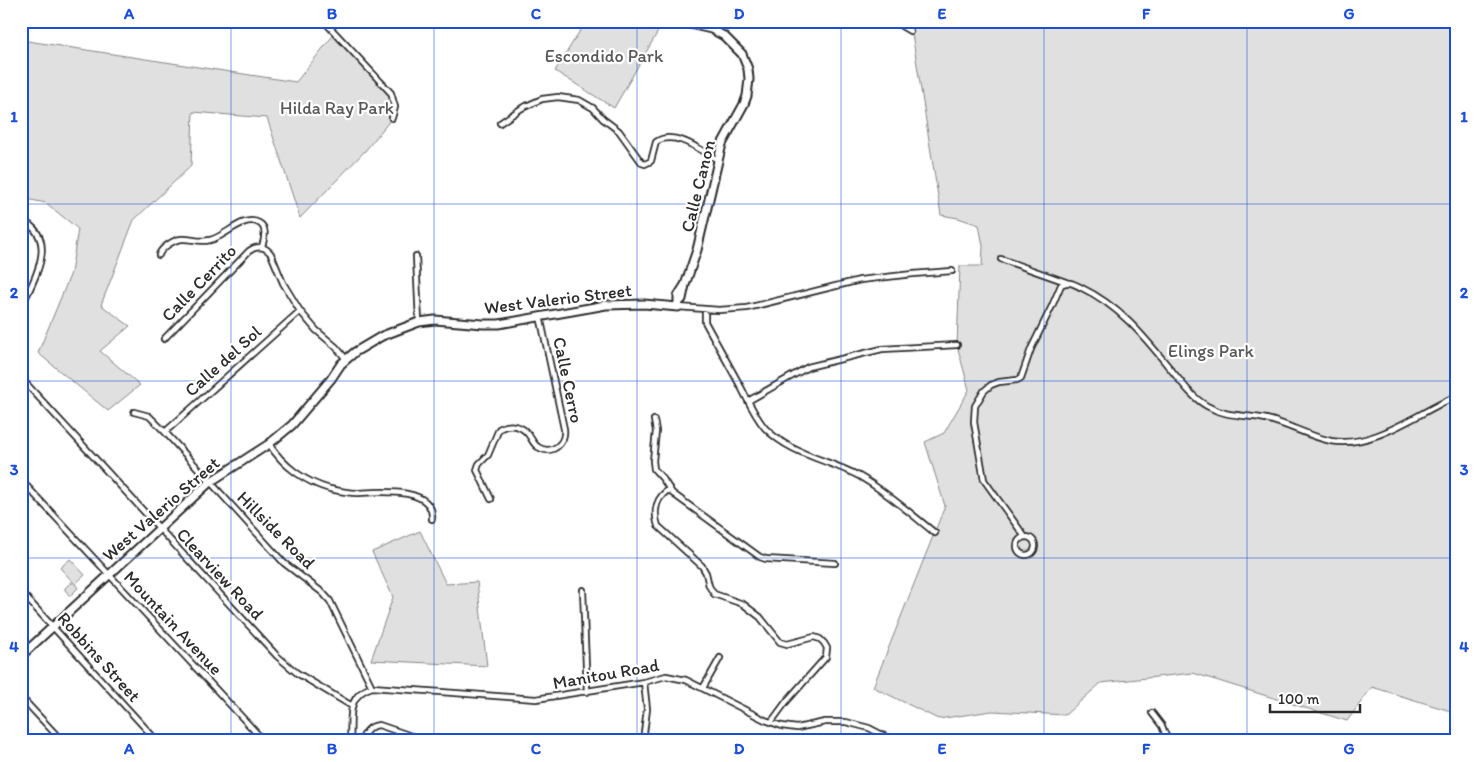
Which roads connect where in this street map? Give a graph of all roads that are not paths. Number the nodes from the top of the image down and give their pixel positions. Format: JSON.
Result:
{"nodes":[{"id":1,"x":324,"y":21,"type":"edge"},
{"id":2,"x":678,"y":21,"type":"edge"},
{"id":3,"x":893,"y":21,"type":"edge"},
{"id":4,"x":910,"y":32,"type":"dead end"},
{"id":5,"x":392,"y":118,"type":"dead end"},
{"id":6,"x":500,"y":123,"type":"dead end"},
{"id":7,"x":718,"y":160,"type":"junction"},
{"id":8,"x":21,"y":220,"type":"edge"},
{"id":9,"x":262,"y":247,"type":"junction"},
{"id":10,"x":159,"y":255,"type":"dead end"},
{"id":11,"x":416,"y":256,"type":"dead end"},
{"id":12,"x":1001,"y":258,"type":"dead end"},
{"id":13,"x":952,"y":272,"type":"dead end"},
{"id":14,"x":1067,"y":282,"type":"junction"},
{"id":15,"x":678,"y":305,"type":"junction"},
{"id":16,"x":21,"y":308,"type":"edge"},
{"id":17,"x":705,"y":309,"type":"junction"},
{"id":18,"x":300,"y":310,"type":"junction"},
{"id":19,"x":540,"y":316,"type":"junction"},
{"id":20,"x":419,"y":322,"type":"junction"},
{"id":21,"x":164,"y":339,"type":"dead end"},
{"id":22,"x":957,"y":345,"type":"dead end"},
{"id":23,"x":346,"y":359,"type":"junction"},
{"id":24,"x":21,"y":378,"type":"edge"},
{"id":25,"x":1457,"y":396,"type":"edge"},
{"id":26,"x":748,"y":401,"type":"junction"},
{"id":27,"x":134,"y":412,"type":"dead end"},
{"id":28,"x":654,"y":420,"type":"dead end"},
{"id":29,"x":165,"y":432,"type":"junction"},
{"id":30,"x":269,"y":444,"type":"junction"},
{"id":31,"x":210,"y":482,"type":"junction"},
{"id":32,"x":22,"y":483,"type":"edge"},
{"id":33,"x":670,"y":489,"type":"junction"},
{"id":34,"x":492,"y":500,"type":"dead end"},
{"id":35,"x":432,"y":519,"type":"dead end"},
{"id":36,"x":159,"y":528,"type":"junction"},
{"id":37,"x":935,"y":534,"type":"dead end"},
{"id":38,"x":1025,"y":537,"type":"junction"},
{"id":39,"x":835,"y":563,"type":"dead end"},
{"id":40,"x":110,"y":574,"type":"junction"},
{"id":41,"x":583,"y":590,"type":"dead end"},
{"id":42,"x":21,"y":592,"type":"edge"},
{"id":43,"x":52,"y":627,"type":"junction"},
{"id":44,"x":21,"y":656,"type":"edge"},
{"id":45,"x":720,"y":658,"type":"dead end"},
{"id":46,"x":644,"y":682,"type":"junction"},
{"id":47,"x":372,"y":688,"type":"junction"},
{"id":48,"x":703,"y":688,"type":"junction"},
{"id":49,"x":587,"y":692,"type":"junction"},
{"id":50,"x":21,"y":697,"type":"edge"},
{"id":51,"x":352,"y":706,"type":"junction"},
{"id":52,"x":1152,"y":713,"type":"dead end"},
{"id":53,"x":772,"y":721,"type":"junction"},
{"id":54,"x":62,"y":741,"type":"edge"},
{"id":55,"x":157,"y":741,"type":"edge"},
{"id":56,"x":264,"y":741,"type":"edge"},
{"id":57,"x":350,"y":741,"type":"edge"},
{"id":58,"x":362,"y":741,"type":"edge"},
{"id":59,"x":426,"y":741,"type":"edge"},
{"id":60,"x":643,"y":741,"type":"edge"},
{"id":61,"x":894,"y":741,"type":"edge"},
{"id":62,"x":1168,"y":741,"type":"edge"}],
"edges":[{"from":1,"to":5,"type":"street"},
{"from":2,"to":7,"type":"street","name":"Calle Canon"},
{"from":3,"to":4,"type":"street"},
{"from":6,"to":7,"type":"street"},
{"from":7,"to":15,"type":"street","name":"Calle Canon"},
{"from":8,"to":16,"type":"street"},
{"from":9,"to":10,"type":"street"},
{"from":9,"to":18,"type":"street","name":"Calle Cerrito"},
{"from":9,"to":21,"type":"street","name":"Calle Cerrito"},
{"from":11,"to":20,"type":"street"},
{"from":12,"to":14,"type":"street"},
{"from":13,"to":17,"type":"street","name":"West Valerio Street"},
{"from":14,"to":25,"type":"street"},
{"from":14,"to":38,"type":"street"},
{"from":15,"to":17,"type":"street","name":"West Valerio Street"},
{"from":15,"to":19,"type":"street","name":"West Valerio Street"},
{"from":17,"to":26,"type":"street"},
{"from":18,"to":23,"type":"street","name":"Calle Cerrito"},
{"from":18,"to":29,"type":"street","name":"Calle del Sol"},
{"from":19,"to":20,"type":"street","name":"West Valerio Street"},
{"from":19,"to":34,"type":"street","name":"Calle Cerro"},
{"from":20,"to":23,"type":"street","name":"West Valerio Street"},
{"from":22,"to":26,"type":"street"},
{"from":23,"to":30,"type":"street","name":"West Valerio Street"},
{"from":24,"to":36,"type":"street","name":"Clearview Road"},
{"from":26,"to":37,"type":"street"},
{"from":27,"to":29,"type":"street","name":"Hillside Road"},
{"from":28,"to":33,"type":"street"},
{"from":29,"to":31,"type":"street","name":"Hillside Road"},
{"from":30,"to":31,"type":"street","name":"West Valerio Street"},
{"from":30,"to":35,"type":"street"},
{"from":31,"to":36,"type":"street","name":"West Valerio Street"},
{"from":31,"to":47,"type":"street","name":"Hillside Road"},
{"from":32,"to":40,"type":"street","name":"Mountain Avenue"},
{"from":33,"to":39,"type":"street"},
{"from":33,"to":53,"type":"street"},
{"from":36,"to":40,"type":"street","name":"West Valerio Street"},
{"from":36,"to":51,"type":"street","name":"Clearview Road"},
{"from":38,"to":38,"type":"street"},
{"from":40,"to":43,"type":"street","name":"West Valerio Street"},
{"from":40,"to":56,"type":"street","name":"Mountain Avenue"},
{"from":41,"to":49,"type":"street"},
{"from":42,"to":43,"type":"street","name":"Robbins Street"},
{"from":43,"to":44,"type":"street","name":"West Valerio Street"},
{"from":43,"to":55,"type":"street","name":"Robbins Street"},
{"from":45,"to":48,"type":"street"},
{"from":46,"to":48,"type":"street","name":"Manitou Road"},
{"from":46,"to":49,"type":"street","name":"Manitou Road"},
{"from":46,"to":60,"type":"street"},
{"from":47,"to":49,"type":"street","name":"Manitou Road"},
{"from":47,"to":51,"type":"street"},
{"from":48,"to":53,"type":"street","name":"Manitou Road"},
{"from":50,"to":54,"type":"street"},
{"from":51,"to":57,"type":"street"},
{"from":52,"to":62,"type":"street"},
{"from":53,"to":61,"type":"street","name":"Manitou Road"},
{"from":58,"to":59,"type":"street"}]}
